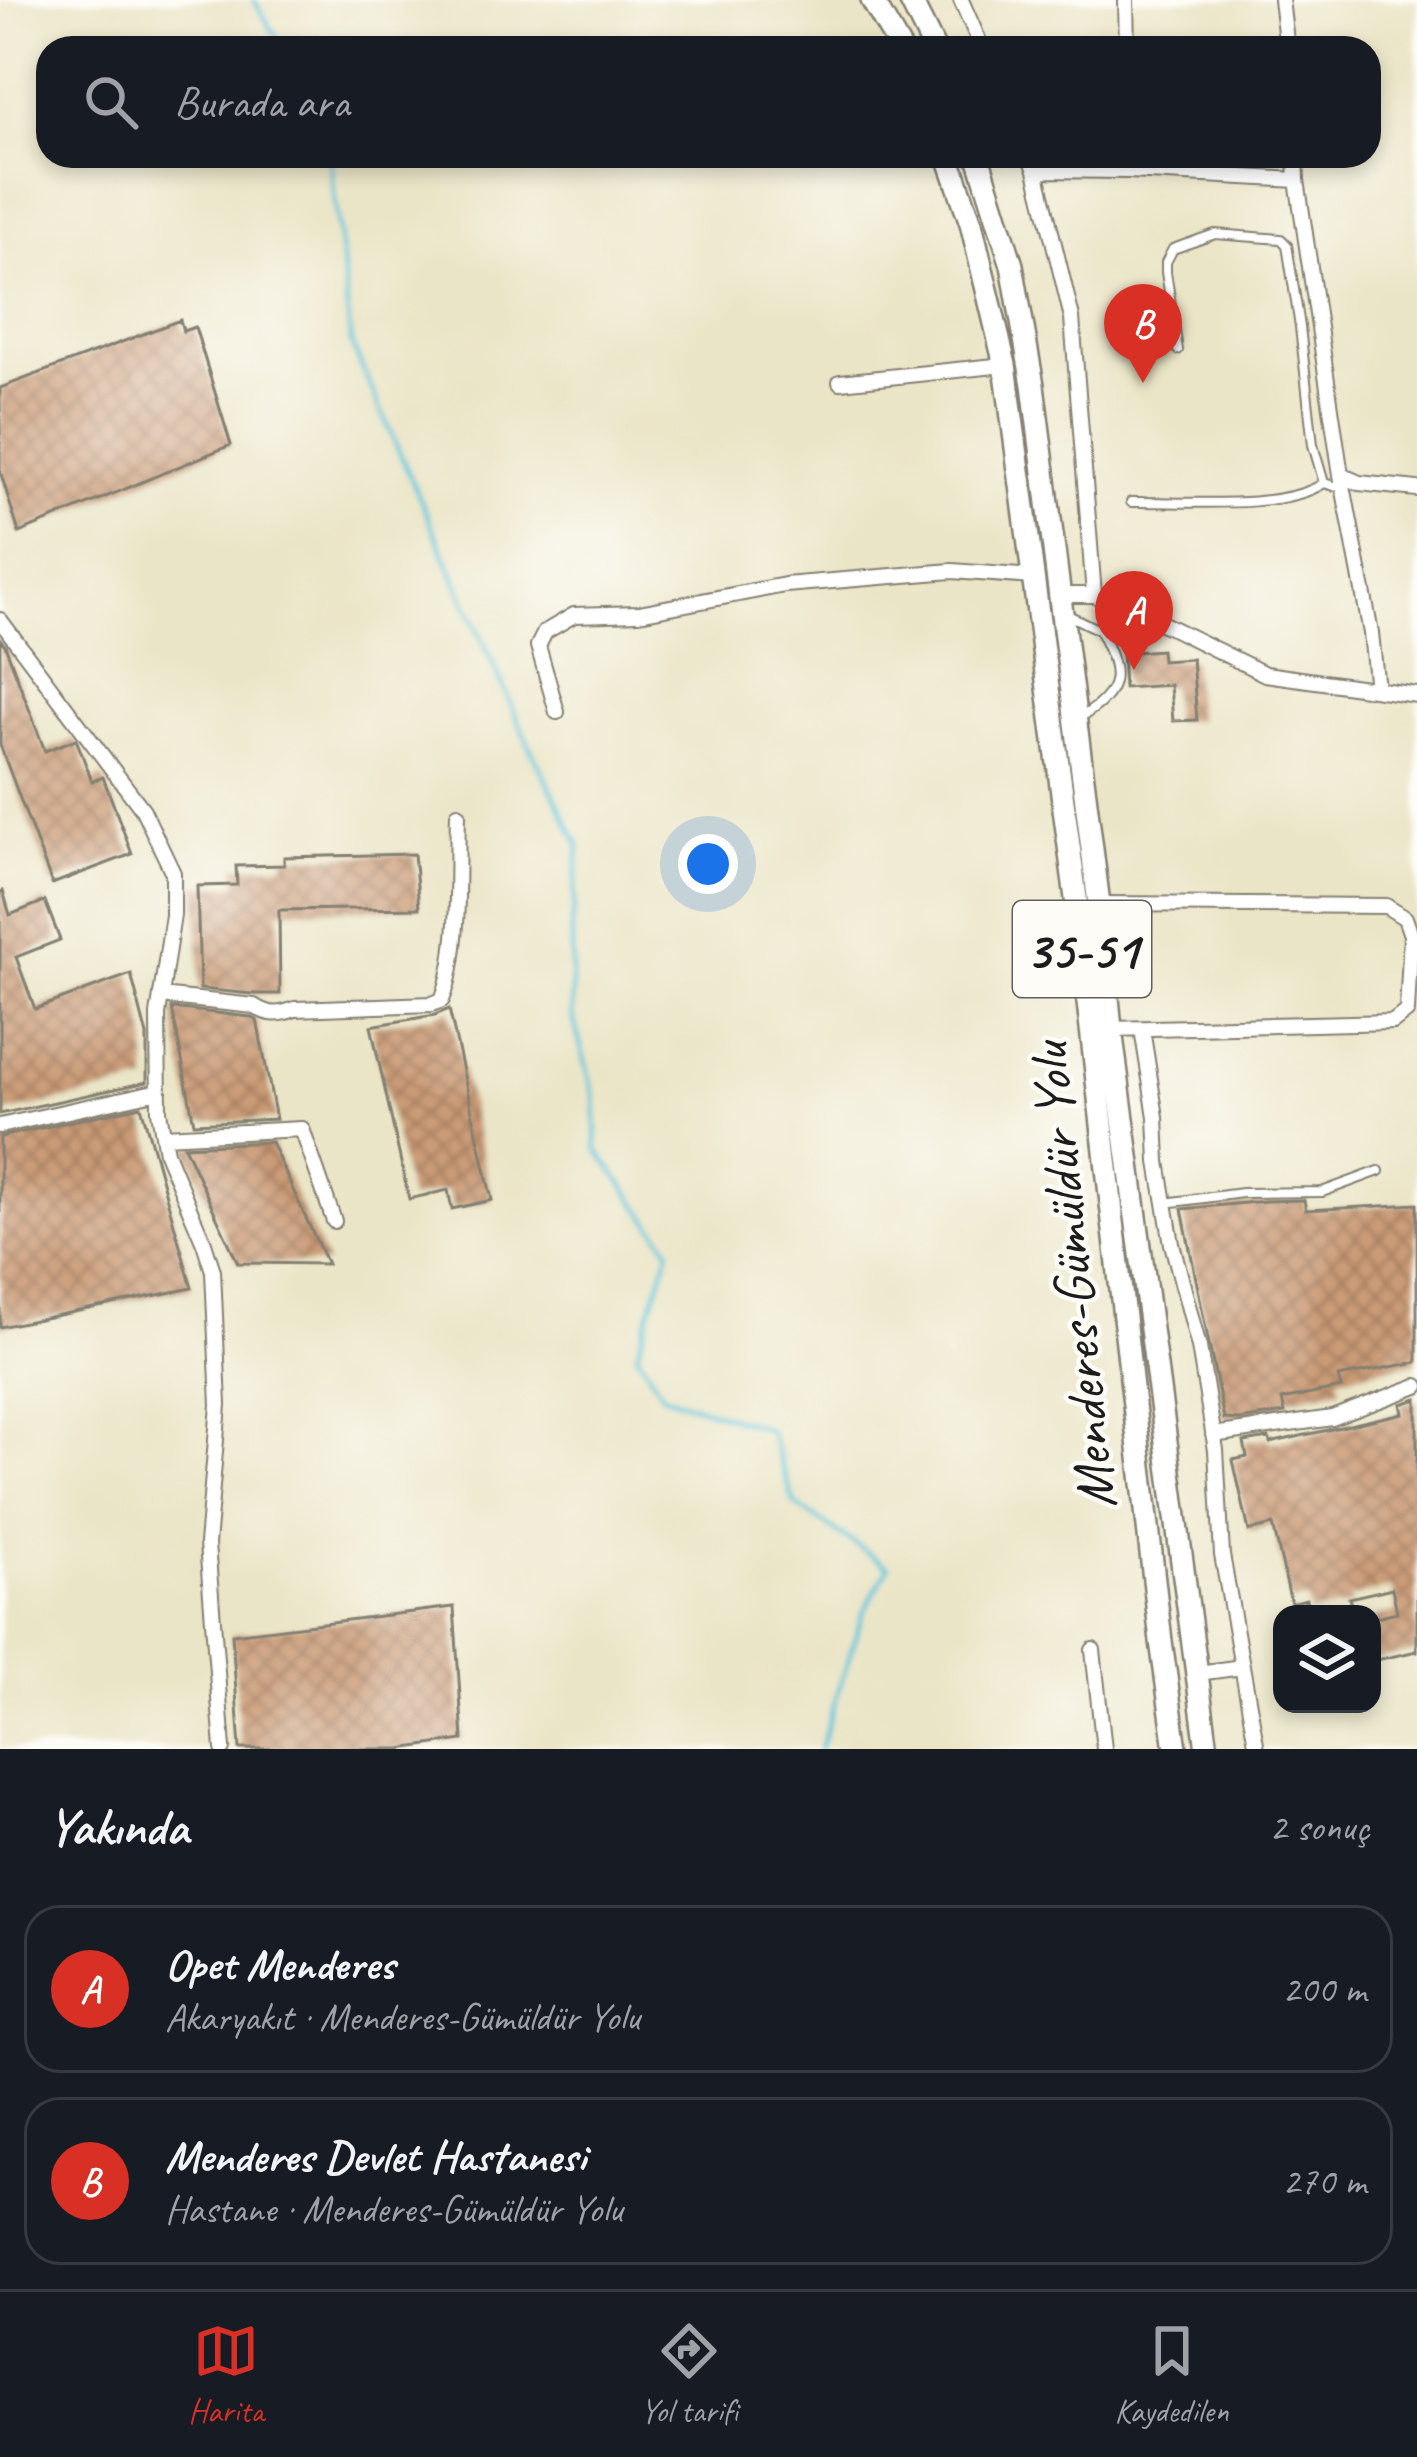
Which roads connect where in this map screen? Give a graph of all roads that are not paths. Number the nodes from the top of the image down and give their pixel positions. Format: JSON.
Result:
{"nodes":[{"id":1,"x":872,"y":0,"type":"edge"},
{"id":2,"x":910,"y":0,"type":"edge"},
{"id":3,"x":961,"y":0,"type":"edge"},
{"id":4,"x":1126,"y":0,"type":"edge"},
{"id":5,"x":1281,"y":0,"type":"edge"},
{"id":6,"x":893,"y":36,"type":"edge"},
{"id":7,"x":928,"y":36,"type":"edge"},
{"id":8,"x":977,"y":36,"type":"edge"},
{"id":9,"x":1127,"y":36,"type":"edge"},
{"id":10,"x":1286,"y":36,"type":"edge"},
{"id":11,"x":952,"y":168,"type":"edge"},
{"id":12,"x":982,"y":168,"type":"edge"},
{"id":13,"x":1034,"y":168,"type":"edge"},
{"id":14,"x":1182,"y":168,"type":"edge"},
{"id":15,"x":1297,"y":168,"type":"edge"},
{"id":16,"x":1297,"y":179,"type":"junction"},
{"id":17,"x":1178,"y":350,"type":"dead end"},
{"id":18,"x":1005,"y":365,"type":"junction"},
{"id":19,"x":840,"y":382,"type":"dead end"},
{"id":20,"x":1342,"y":479,"type":"junction"},
{"id":21,"x":1324,"y":483,"type":"junction"},
{"id":22,"x":1417,"y":489,"type":"edge"},
{"id":23,"x":1131,"y":502,"type":"dead end"},
{"id":24,"x":1033,"y":577,"type":"junction"},
{"id":25,"x":1094,"y":595,"type":"junction"},
{"id":26,"x":1060,"y":604,"type":"junction"},
{"id":27,"x":2,"y":627,"type":"edge"},
{"id":28,"x":1378,"y":689,"type":"junction"},
{"id":29,"x":1417,"y":695,"type":"edge"},
{"id":30,"x":557,"y":712,"type":"dead end"},
{"id":31,"x":1075,"y":720,"type":"junction"},
{"id":32,"x":458,"y":814,"type":"dead end"},
{"id":33,"x":1099,"y":904,"type":"junction"},
{"id":34,"x":161,"y":996,"type":"junction"},
{"id":35,"x":1111,"y":1029,"type":"junction"},
{"id":36,"x":1142,"y":1029,"type":"junction"},
{"id":37,"x":159,"y":1091,"type":"junction"},
{"id":38,"x":0,"y":1126,"type":"edge"},
{"id":39,"x":164,"y":1136,"type":"junction"},
{"id":40,"x":1379,"y":1172,"type":"dead end"},
{"id":41,"x":1165,"y":1203,"type":"junction"},
{"id":42,"x":334,"y":1221,"type":"dead end"},
{"id":43,"x":1417,"y":1386,"type":"edge"},
{"id":44,"x":1213,"y":1435,"type":"junction"},
{"id":45,"x":1093,"y":1650,"type":"dead end"},
{"id":46,"x":1242,"y":1667,"type":"junction"},
{"id":47,"x":1198,"y":1672,"type":"junction"},
{"id":48,"x":223,"y":1749,"type":"edge"},
{"id":49,"x":1104,"y":1749,"type":"edge"},
{"id":50,"x":1176,"y":1749,"type":"edge"},
{"id":51,"x":1207,"y":1749,"type":"edge"},
{"id":52,"x":1256,"y":1749,"type":"edge"}],
"edges":[{"from":1,"to":6,"type":"main road"},
{"from":2,"to":7,"type":"main road"},
{"from":3,"to":8,"type":"street"},
{"from":4,"to":9,"type":"street"},
{"from":5,"to":10,"type":"street"},
{"from":11,"to":18,"type":"main road","name":"Menderes-Gümüldür Yolu","number":"35-51"},
{"from":12,"to":26,"type":"main road","name":"Menderes-Gümüldür Yolu","number":"35-51"},
{"from":13,"to":25,"type":"street"},
{"from":14,"to":16,"type":"street"},
{"from":15,"to":16,"type":"street"},
{"from":16,"to":20,"type":"street"},
{"from":17,"to":21,"type":"lane"},
{"from":18,"to":19,"type":"street"},
{"from":18,"to":24,"type":"main road","name":"Menderes-Gümüldür Yolu","number":"35-51"},
{"from":20,"to":21,"type":"lane"},
{"from":20,"to":22,"type":"street"},
{"from":20,"to":28,"type":"street"},
{"from":21,"to":23,"type":"lane"},
{"from":24,"to":30,"type":"street"},
{"from":24,"to":50,"type":"main road","name":"Menderes-Gümüldür Yolu","number":"35-51"},
{"from":25,"to":26,"type":"street"},
{"from":25,"to":28,"type":"street"},
{"from":26,"to":31,"type":"main road","name":"Menderes-Gümüldür Yolu","number":"35-51"},
{"from":26,"to":31,"type":"lane"},
{"from":27,"to":34,"type":"street"},
{"from":28,"to":29,"type":"street"},
{"from":31,"to":33,"type":"main road","name":"Menderes-Gümüldür Yolu","number":"35-51"},
{"from":32,"to":34,"type":"street"},
{"from":33,"to":35,"type":"main road","name":"Menderes-Gümüldür Yolu","number":"35-51"},
{"from":33,"to":36,"type":"street"},
{"from":34,"to":37,"type":"street"},
{"from":35,"to":36,"type":"street"},
{"from":35,"to":47,"type":"main road","name":"Menderes-Gümüldür Yolu","number":"35-51"},
{"from":36,"to":41,"type":"street"},
{"from":37,"to":38,"type":"street"},
{"from":37,"to":39,"type":"street"},
{"from":39,"to":42,"type":"street"},
{"from":39,"to":48,"type":"street"},
{"from":40,"to":41,"type":"lane"},
{"from":41,"to":44,"type":"street"},
{"from":43,"to":44,"type":"street"},
{"from":44,"to":46,"type":"street"},
{"from":45,"to":49,"type":"street"},
{"from":46,"to":47,"type":"street"},
{"from":46,"to":52,"type":"street"},
{"from":47,"to":51,"type":"main road","name":"Menderes-Gümüldür Yolu","number":"35-51"}]}
